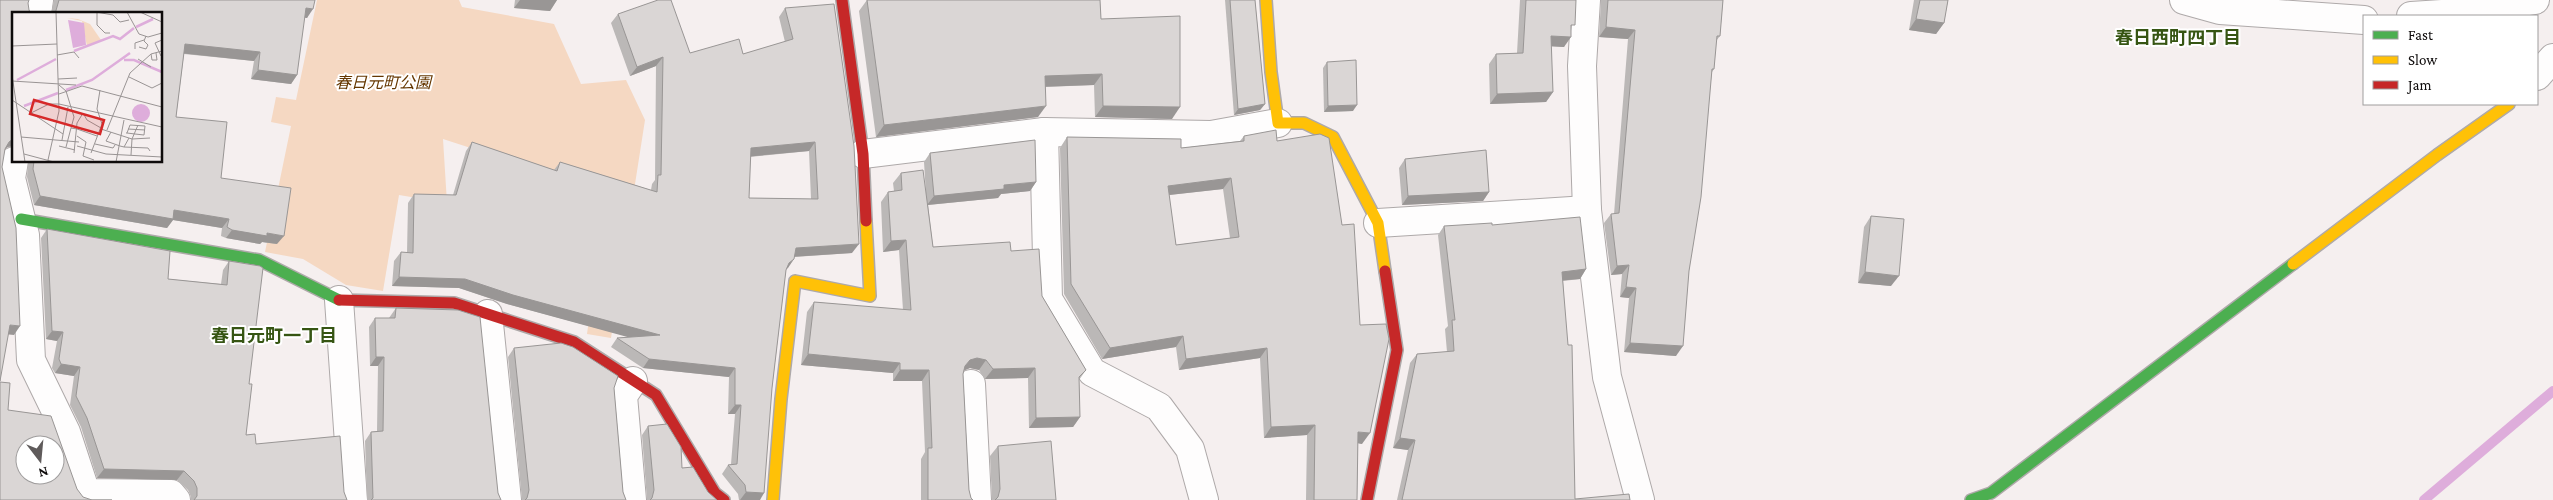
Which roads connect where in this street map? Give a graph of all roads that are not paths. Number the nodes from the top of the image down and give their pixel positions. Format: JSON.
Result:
{"nodes":[{"id":1,"x":842,"y":0,"type":"edge"},
{"id":2,"x":1266,"y":0,"type":"edge"},
{"id":3,"x":1586,"y":0,"type":"edge"},
{"id":4,"x":2184,"y":0,"type":"edge"},
{"id":5,"x":2536,"y":0,"type":"edge"},
{"id":6,"x":2426,"y":15,"type":"edge"},
{"id":7,"x":2363,"y":20,"type":"edge"},
{"id":8,"x":2553,"y":58,"type":"edge"},
{"id":9,"x":2538,"y":75,"type":"edge"},
{"id":10,"x":2508,"y":105,"type":"edge"},
{"id":11,"x":1278,"y":123,"type":"junction"},
{"id":12,"x":1044,"y":132,"type":"junction"},
{"id":13,"x":863,"y":154,"type":"junction"},
{"id":14,"x":8,"y":173,"type":"edge"},
{"id":15,"x":1587,"y":210,"type":"junction"},
{"id":16,"x":21,"y":218,"type":"junction"},
{"id":17,"x":1378,"y":223,"type":"junction"},
{"id":18,"x":339,"y":300,"type":"junction"},
{"id":19,"x":488,"y":314,"type":"junction"},
{"id":20,"x":634,"y":381,"type":"junction"},
{"id":21,"x":971,"y":384,"type":"dead end"},
{"id":22,"x":176,"y":500,"type":"edge"},
{"id":23,"x":353,"y":500,"type":"edge"},
{"id":24,"x":507,"y":500,"type":"edge"},
{"id":25,"x":632,"y":500,"type":"edge"},
{"id":26,"x":724,"y":500,"type":"edge"},
{"id":27,"x":774,"y":500,"type":"edge"},
{"id":28,"x":977,"y":500,"type":"edge"},
{"id":29,"x":1204,"y":500,"type":"edge"},
{"id":30,"x":1367,"y":500,"type":"edge"},
{"id":31,"x":1640,"y":500,"type":"edge"},
{"id":32,"x":1971,"y":500,"type":"edge"}],
"edges":[{"from":1,"to":13,"type":"street"},
{"from":2,"to":11,"type":"street"},
{"from":3,"to":15,"type":"street"},
{"from":4,"to":7,"type":"street"},
{"from":5,"to":6,"type":"street"},
{"from":8,"to":9,"type":"street"},
{"from":10,"to":32,"type":"street"},
{"from":11,"to":12,"type":"street"},
{"from":11,"to":17,"type":"street"},
{"from":12,"to":13,"type":"street"},
{"from":12,"to":29,"type":"street"},
{"from":13,"to":27,"type":"street"},
{"from":14,"to":16,"type":"street"},
{"from":15,"to":17,"type":"street"},
{"from":15,"to":31,"type":"street"},
{"from":16,"to":18,"type":"street"},
{"from":16,"to":22,"type":"street"},
{"from":17,"to":30,"type":"street"},
{"from":18,"to":19,"type":"street"},
{"from":18,"to":23,"type":"street"},
{"from":19,"to":20,"type":"street"},
{"from":19,"to":24,"type":"street"},
{"from":20,"to":25,"type":"street"},
{"from":20,"to":26,"type":"street"},
{"from":21,"to":28,"type":"street"}]}
